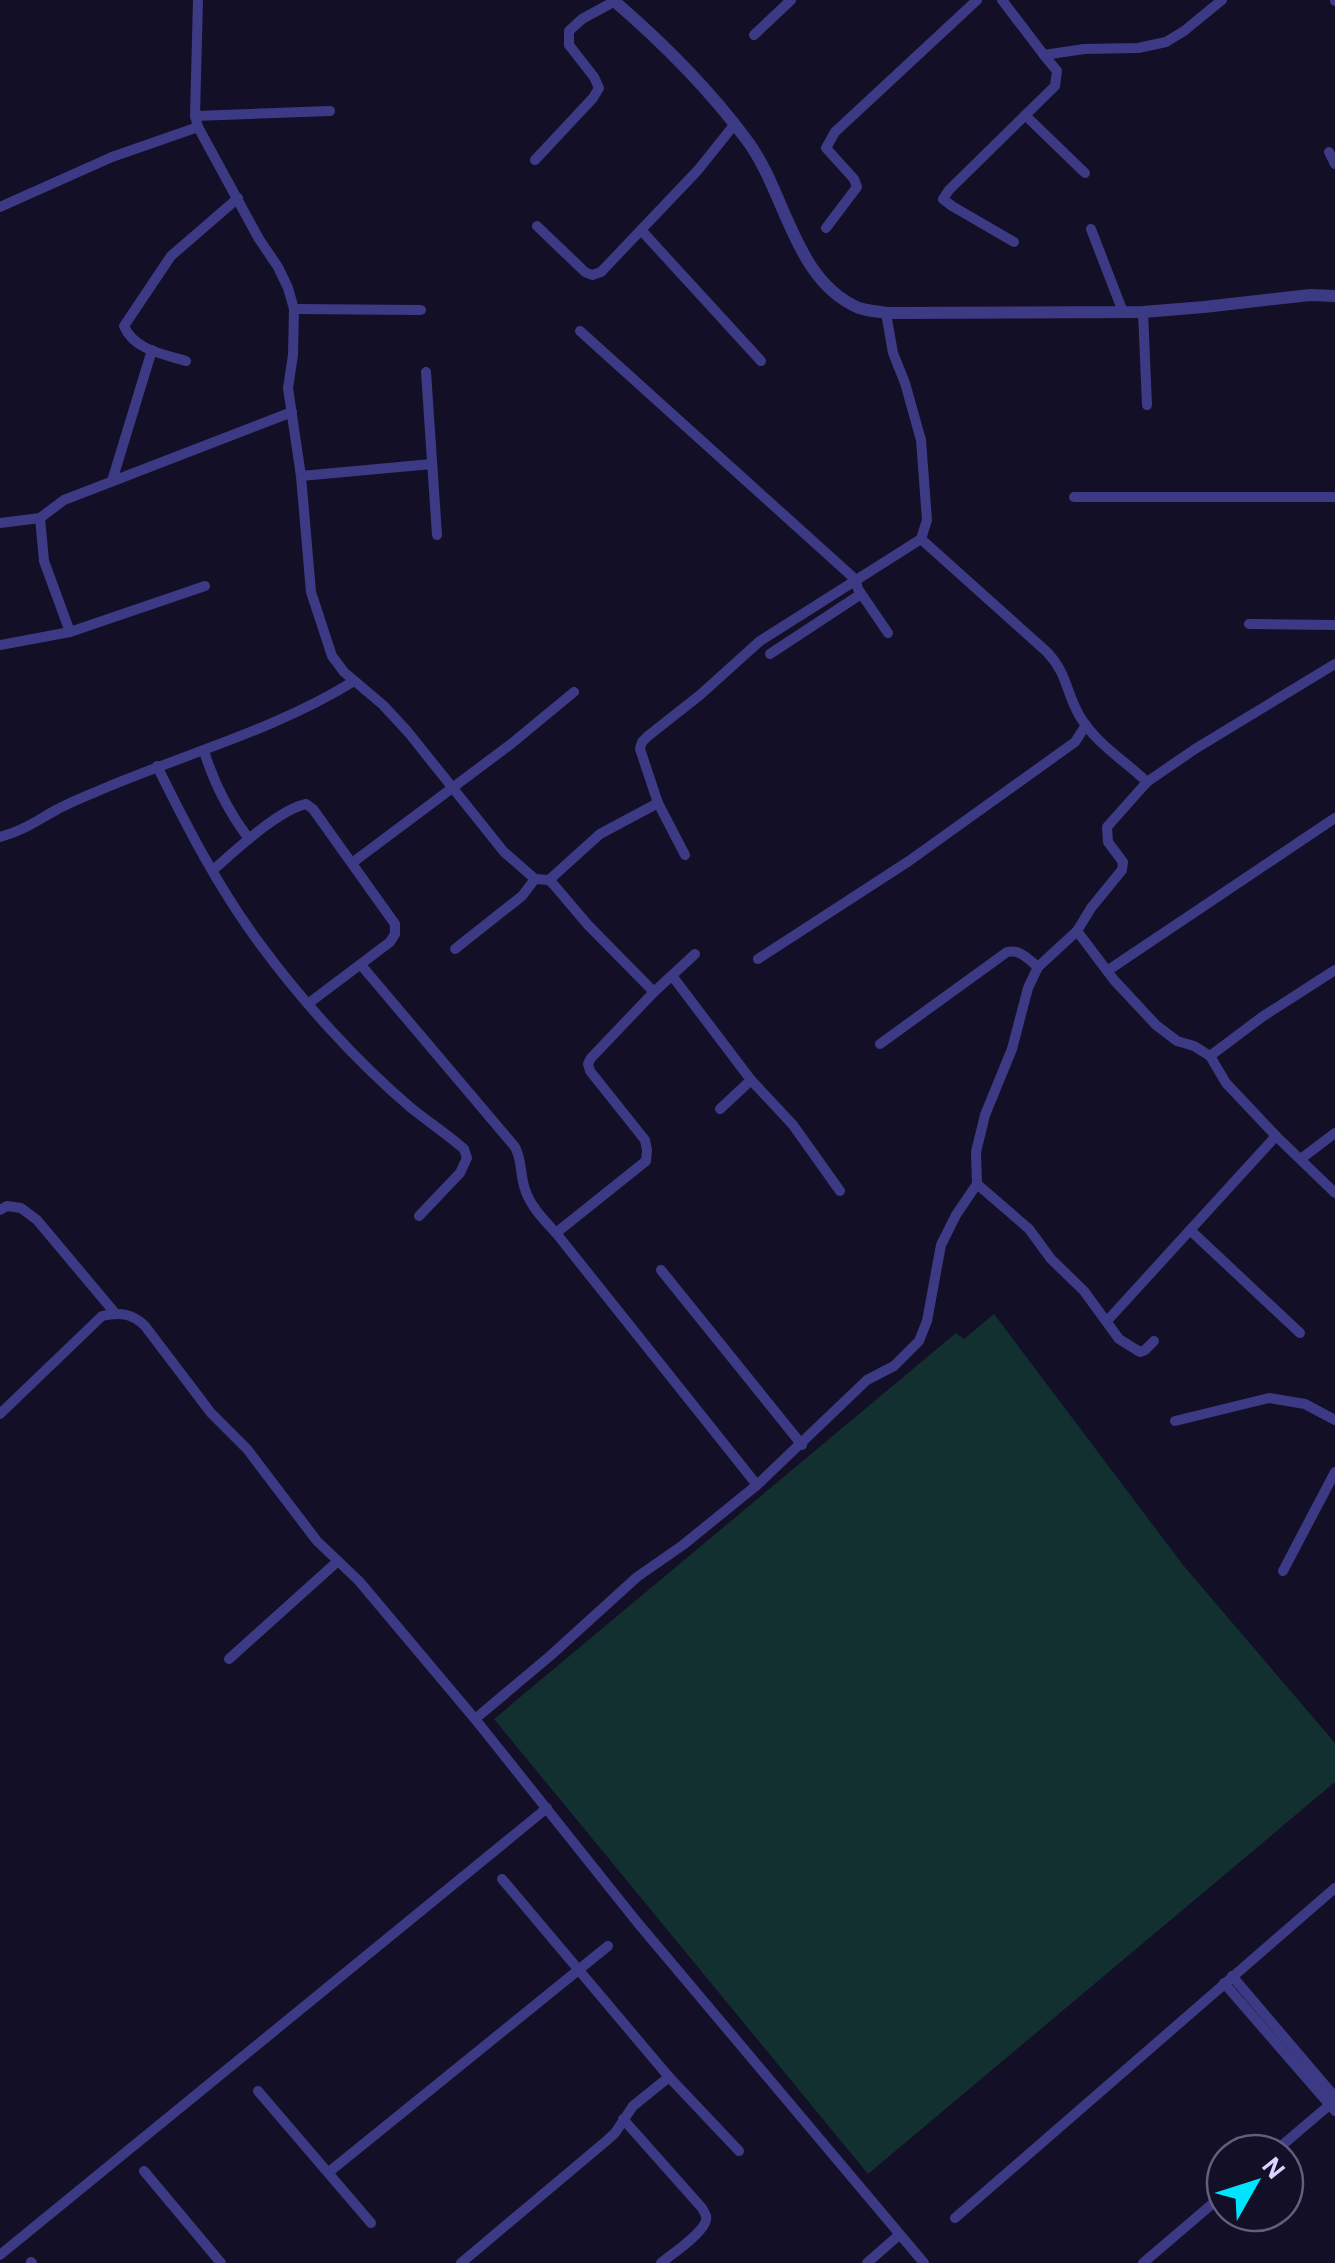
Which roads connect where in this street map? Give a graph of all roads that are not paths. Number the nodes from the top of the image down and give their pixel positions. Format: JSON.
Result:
{"nodes":[{"id":1,"x":198,"y":0,"type":"edge"},
{"id":2,"x":614,"y":0,"type":"edge"},
{"id":3,"x":792,"y":0,"type":"edge"},
{"id":4,"x":976,"y":0,"type":"edge"},
{"id":5,"x":1002,"y":0,"type":"edge"},
{"id":6,"x":1222,"y":0,"type":"edge"},
{"id":7,"x":754,"y":36,"type":"dead end"},
{"id":8,"x":1044,"y":55,"type":"junction"},
{"id":9,"x":330,"y":112,"type":"dead end"},
{"id":10,"x":1025,"y":116,"type":"junction"},
{"id":11,"x":196,"y":122,"type":"junction"},
{"id":12,"x":734,"y":125,"type":"junction"},
{"id":13,"x":1329,"y":152,"type":"dead end"},
{"id":14,"x":535,"y":160,"type":"dead end"},
{"id":15,"x":1335,"y":164,"type":"edge"},
{"id":16,"x":1086,"y":172,"type":"dead end"},
{"id":17,"x":238,"y":198,"type":"junction"},
{"id":18,"x":0,"y":207,"type":"edge"},
{"id":19,"x":537,"y":226,"type":"dead end"},
{"id":20,"x":826,"y":228,"type":"dead end"},
{"id":21,"x":1092,"y":229,"type":"dead end"},
{"id":22,"x":641,"y":230,"type":"junction"},
{"id":23,"x":1014,"y":242,"type":"dead end"},
{"id":24,"x":1335,"y":296,"type":"edge"},
{"id":25,"x":294,"y":309,"type":"junction"},
{"id":26,"x":421,"y":310,"type":"dead end"},
{"id":27,"x":886,"y":312,"type":"junction"},
{"id":28,"x":1123,"y":312,"type":"junction"},
{"id":29,"x":1143,"y":312,"type":"junction"},
{"id":30,"x":580,"y":330,"type":"dead end"},
{"id":31,"x":152,"y":350,"type":"junction"},
{"id":32,"x":186,"y":361,"type":"dead end"},
{"id":33,"x":761,"y":361,"type":"dead end"},
{"id":34,"x":426,"y":372,"type":"dead end"},
{"id":35,"x":1147,"y":405,"type":"dead end"},
{"id":36,"x":292,"y":412,"type":"junction"},
{"id":37,"x":432,"y":464,"type":"junction"},
{"id":38,"x":301,"y":476,"type":"junction"},
{"id":39,"x":112,"y":481,"type":"junction"},
{"id":40,"x":1074,"y":497,"type":"dead end"},
{"id":41,"x":1335,"y":497,"type":"edge"},
{"id":42,"x":40,"y":518,"type":"junction"},
{"id":43,"x":0,"y":523,"type":"edge"},
{"id":44,"x":437,"y":535,"type":"dead end"},
{"id":45,"x":921,"y":539,"type":"junction"},
{"id":46,"x":856,"y":580,"type":"junction"},
{"id":47,"x":205,"y":586,"type":"dead end"},
{"id":48,"x":862,"y":594,"type":"junction"},
{"id":49,"x":1249,"y":624,"type":"dead end"},
{"id":50,"x":1335,"y":625,"type":"edge"},
{"id":51,"x":70,"y":632,"type":"junction"},
{"id":52,"x":888,"y":633,"type":"dead end"},
{"id":53,"x":0,"y":645,"type":"edge"},
{"id":54,"x":770,"y":654,"type":"dead end"},
{"id":55,"x":1335,"y":664,"type":"edge"},
{"id":56,"x":354,"y":681,"type":"junction"},
{"id":57,"x":574,"y":692,"type":"dead end"},
{"id":58,"x":1086,"y":725,"type":"junction"},
{"id":59,"x":204,"y":750,"type":"junction"},
{"id":60,"x":157,"y":766,"type":"junction"},
{"id":61,"x":1147,"y":782,"type":"junction"},
{"id":62,"x":454,"y":788,"type":"junction"},
{"id":63,"x":658,"y":803,"type":"junction"},
{"id":64,"x":1335,"y":818,"type":"edge"},
{"id":65,"x":0,"y":837,"type":"edge"},
{"id":66,"x":249,"y":839,"type":"junction"},
{"id":67,"x":685,"y":855,"type":"dead end"},
{"id":68,"x":352,"y":864,"type":"junction"},
{"id":69,"x":213,"y":870,"type":"junction"},
{"id":70,"x":536,"y":879,"type":"junction"},
{"id":71,"x":549,"y":880,"type":"junction"},
{"id":72,"x":1077,"y":931,"type":"junction"},
{"id":73,"x":455,"y":949,"type":"dead end"},
{"id":74,"x":696,"y":954,"type":"dead end"},
{"id":75,"x":758,"y":959,"type":"dead end"},
{"id":76,"x":361,"y":964,"type":"junction"},
{"id":77,"x":1038,"y":967,"type":"junction"},
{"id":78,"x":1107,"y":970,"type":"junction"},
{"id":79,"x":1335,"y":970,"type":"edge"},
{"id":80,"x":672,"y":976,"type":"junction"},
{"id":81,"x":654,"y":992,"type":"junction"},
{"id":82,"x":308,"y":1003,"type":"junction"},
{"id":83,"x":880,"y":1044,"type":"dead end"},
{"id":84,"x":1210,"y":1056,"type":"junction"},
{"id":85,"x":751,"y":1080,"type":"junction"},
{"id":86,"x":720,"y":1109,"type":"dead end"},
{"id":87,"x":1335,"y":1133,"type":"edge"},
{"id":88,"x":1276,"y":1136,"type":"junction"},
{"id":89,"x":1302,"y":1158,"type":"junction"},
{"id":90,"x":977,"y":1184,"type":"junction"},
{"id":91,"x":840,"y":1192,"type":"dead end"},
{"id":92,"x":1335,"y":1193,"type":"edge"},
{"id":93,"x":0,"y":1210,"type":"edge"},
{"id":94,"x":418,"y":1216,"type":"dead end"},
{"id":95,"x":1190,"y":1230,"type":"junction"},
{"id":96,"x":556,"y":1233,"type":"junction"},
{"id":97,"x":662,"y":1270,"type":"dead end"},
{"id":98,"x":115,"y":1313,"type":"junction"},
{"id":99,"x":1107,"y":1321,"type":"junction"},
{"id":100,"x":1300,"y":1333,"type":"dead end"},
{"id":101,"x":1154,"y":1342,"type":"dead end"},
{"id":102,"x":0,"y":1414,"type":"edge"},
{"id":103,"x":1335,"y":1420,"type":"edge"},
{"id":104,"x":1175,"y":1421,"type":"dead end"},
{"id":105,"x":802,"y":1445,"type":"junction"},
{"id":106,"x":1335,"y":1472,"type":"edge"},
{"id":107,"x":757,"y":1485,"type":"junction"},
{"id":108,"x":338,"y":1561,"type":"junction"},
{"id":109,"x":1284,"y":1571,"type":"dead end"},
{"id":110,"x":229,"y":1658,"type":"dead end"},
{"id":111,"x":475,"y":1719,"type":"junction"},
{"id":112,"x":547,"y":1808,"type":"junction"},
{"id":113,"x":502,"y":1879,"type":"dead end"},
{"id":114,"x":1335,"y":1888,"type":"edge"},
{"id":115,"x":608,"y":1946,"type":"dead end"},
{"id":116,"x":579,"y":1969,"type":"junction"},
{"id":117,"x":1228,"y":1979,"type":"junction"},
{"id":118,"x":669,"y":2077,"type":"junction"},
{"id":119,"x":258,"y":2091,"type":"dead end"},
{"id":120,"x":1334,"y":2103,"type":"edge"},
{"id":121,"x":624,"y":2119,"type":"junction"},
{"id":122,"x":1297,"y":2133,"type":"edge"},
{"id":123,"x":739,"y":2151,"type":"dead end"},
{"id":124,"x":144,"y":2172,"type":"dead end"},
{"id":125,"x":329,"y":2172,"type":"junction"},
{"id":126,"x":1205,"y":2211,"type":"edge"},
{"id":127,"x":955,"y":2218,"type":"dead end"},
{"id":128,"x":371,"y":2223,"type":"dead end"},
{"id":129,"x":900,"y":2235,"type":"junction"},
{"id":130,"x":0,"y":2255,"type":"edge"},
{"id":131,"x":221,"y":2263,"type":"edge"},
{"id":132,"x":460,"y":2263,"type":"edge"},
{"id":133,"x":661,"y":2263,"type":"edge"},
{"id":134,"x":867,"y":2263,"type":"edge"},
{"id":135,"x":924,"y":2263,"type":"edge"},
{"id":136,"x":1143,"y":2263,"type":"edge"}],
"edges":[{"from":1,"to":11,"type":"street"},
{"from":2,"to":12,"type":"street"},
{"from":2,"to":14,"type":"street"},
{"from":3,"to":7,"type":"street"},
{"from":4,"to":20,"type":"street"},
{"from":5,"to":8,"type":"street"},
{"from":6,"to":8,"type":"street"},
{"from":8,"to":10,"type":"street"},
{"from":9,"to":11,"type":"street"},
{"from":10,"to":16,"type":"street"},
{"from":10,"to":23,"type":"street"},
{"from":11,"to":17,"type":"street"},
{"from":11,"to":18,"type":"street"},
{"from":12,"to":22,"type":"street"},
{"from":12,"to":27,"type":"street"},
{"from":13,"to":15,"type":"street"},
{"from":17,"to":25,"type":"street"},
{"from":17,"to":31,"type":"street"},
{"from":19,"to":22,"type":"street"},
{"from":21,"to":28,"type":"street"},
{"from":22,"to":33,"type":"street"},
{"from":24,"to":29,"type":"street"},
{"from":25,"to":26,"type":"street"},
{"from":25,"to":36,"type":"street"},
{"from":27,"to":28,"type":"street"},
{"from":27,"to":45,"type":"street"},
{"from":28,"to":29,"type":"street"},
{"from":29,"to":35,"type":"street"},
{"from":30,"to":46,"type":"street"},
{"from":31,"to":32,"type":"street"},
{"from":31,"to":39,"type":"street"},
{"from":34,"to":37,"type":"street"},
{"from":36,"to":38,"type":"street"},
{"from":36,"to":39,"type":"street"},
{"from":37,"to":38,"type":"street"},
{"from":37,"to":44,"type":"street"},
{"from":38,"to":56,"type":"street"},
{"from":39,"to":42,"type":"street"},
{"from":40,"to":41,"type":"street"},
{"from":42,"to":43,"type":"street"},
{"from":42,"to":51,"type":"street"},
{"from":45,"to":46,"type":"street"},
{"from":45,"to":58,"type":"street"},
{"from":46,"to":48,"type":"street"},
{"from":46,"to":63,"type":"street"},
{"from":47,"to":51,"type":"street"},
{"from":48,"to":52,"type":"street"},
{"from":48,"to":54,"type":"street"},
{"from":49,"to":50,"type":"street"},
{"from":51,"to":53,"type":"street"},
{"from":55,"to":61,"type":"street"},
{"from":56,"to":59,"type":"street"},
{"from":56,"to":62,"type":"street"},
{"from":57,"to":62,"type":"street"},
{"from":58,"to":61,"type":"street"},
{"from":58,"to":75,"type":"street"},
{"from":59,"to":60,"type":"street"},
{"from":59,"to":66,"type":"street"},
{"from":60,"to":65,"type":"street"},
{"from":60,"to":69,"type":"street"},
{"from":61,"to":72,"type":"street"},
{"from":62,"to":68,"type":"street"},
{"from":62,"to":70,"type":"street"},
{"from":63,"to":67,"type":"street"},
{"from":63,"to":71,"type":"street"},
{"from":64,"to":78,"type":"street"},
{"from":66,"to":68,"type":"street"},
{"from":66,"to":69,"type":"street"},
{"from":68,"to":76,"type":"street"},
{"from":69,"to":82,"type":"street"},
{"from":70,"to":71,"type":"street"},
{"from":70,"to":73,"type":"street"},
{"from":71,"to":81,"type":"street"},
{"from":72,"to":77,"type":"street"},
{"from":72,"to":78,"type":"street"},
{"from":74,"to":80,"type":"street"},
{"from":76,"to":82,"type":"street"},
{"from":76,"to":96,"type":"street"},
{"from":77,"to":83,"type":"street"},
{"from":77,"to":90,"type":"street"},
{"from":78,"to":84,"type":"street"},
{"from":79,"to":84,"type":"street"},
{"from":80,"to":81,"type":"street"},
{"from":80,"to":85,"type":"street"},
{"from":81,"to":96,"type":"street"},
{"from":82,"to":94,"type":"street"},
{"from":84,"to":88,"type":"street"},
{"from":85,"to":86,"type":"street"},
{"from":85,"to":91,"type":"street"},
{"from":87,"to":89,"type":"street"},
{"from":88,"to":89,"type":"street"},
{"from":88,"to":95,"type":"street"},
{"from":89,"to":92,"type":"street"},
{"from":90,"to":99,"type":"street"},
{"from":90,"to":105,"type":"street"},
{"from":93,"to":98,"type":"street"},
{"from":95,"to":99,"type":"street"},
{"from":95,"to":100,"type":"street"},
{"from":96,"to":107,"type":"street"},
{"from":97,"to":105,"type":"street"},
{"from":98,"to":102,"type":"street"},
{"from":98,"to":108,"type":"street"},
{"from":99,"to":101,"type":"street"},
{"from":103,"to":104,"type":"street"},
{"from":105,"to":107,"type":"street"},
{"from":106,"to":109,"type":"street"},
{"from":107,"to":111,"type":"street"},
{"from":108,"to":110,"type":"street"},
{"from":108,"to":111,"type":"street"},
{"from":111,"to":112,"type":"street"},
{"from":112,"to":129,"type":"street"},
{"from":112,"to":130,"type":"street"},
{"from":113,"to":116,"type":"street"},
{"from":114,"to":117,"type":"street"},
{"from":115,"to":116,"type":"street"},
{"from":116,"to":118,"type":"street"},
{"from":116,"to":125,"type":"street"},
{"from":117,"to":120,"type":"street"},
{"from":117,"to":127,"type":"street"},
{"from":118,"to":121,"type":"street"},
{"from":118,"to":123,"type":"street"},
{"from":119,"to":125,"type":"street"},
{"from":120,"to":122,"type":"street"},
{"from":121,"to":132,"type":"street"},
{"from":121,"to":133,"type":"street"},
{"from":124,"to":131,"type":"street"},
{"from":125,"to":128,"type":"street"},
{"from":126,"to":136,"type":"street"},
{"from":129,"to":134,"type":"street"},
{"from":129,"to":135,"type":"street"}]}
